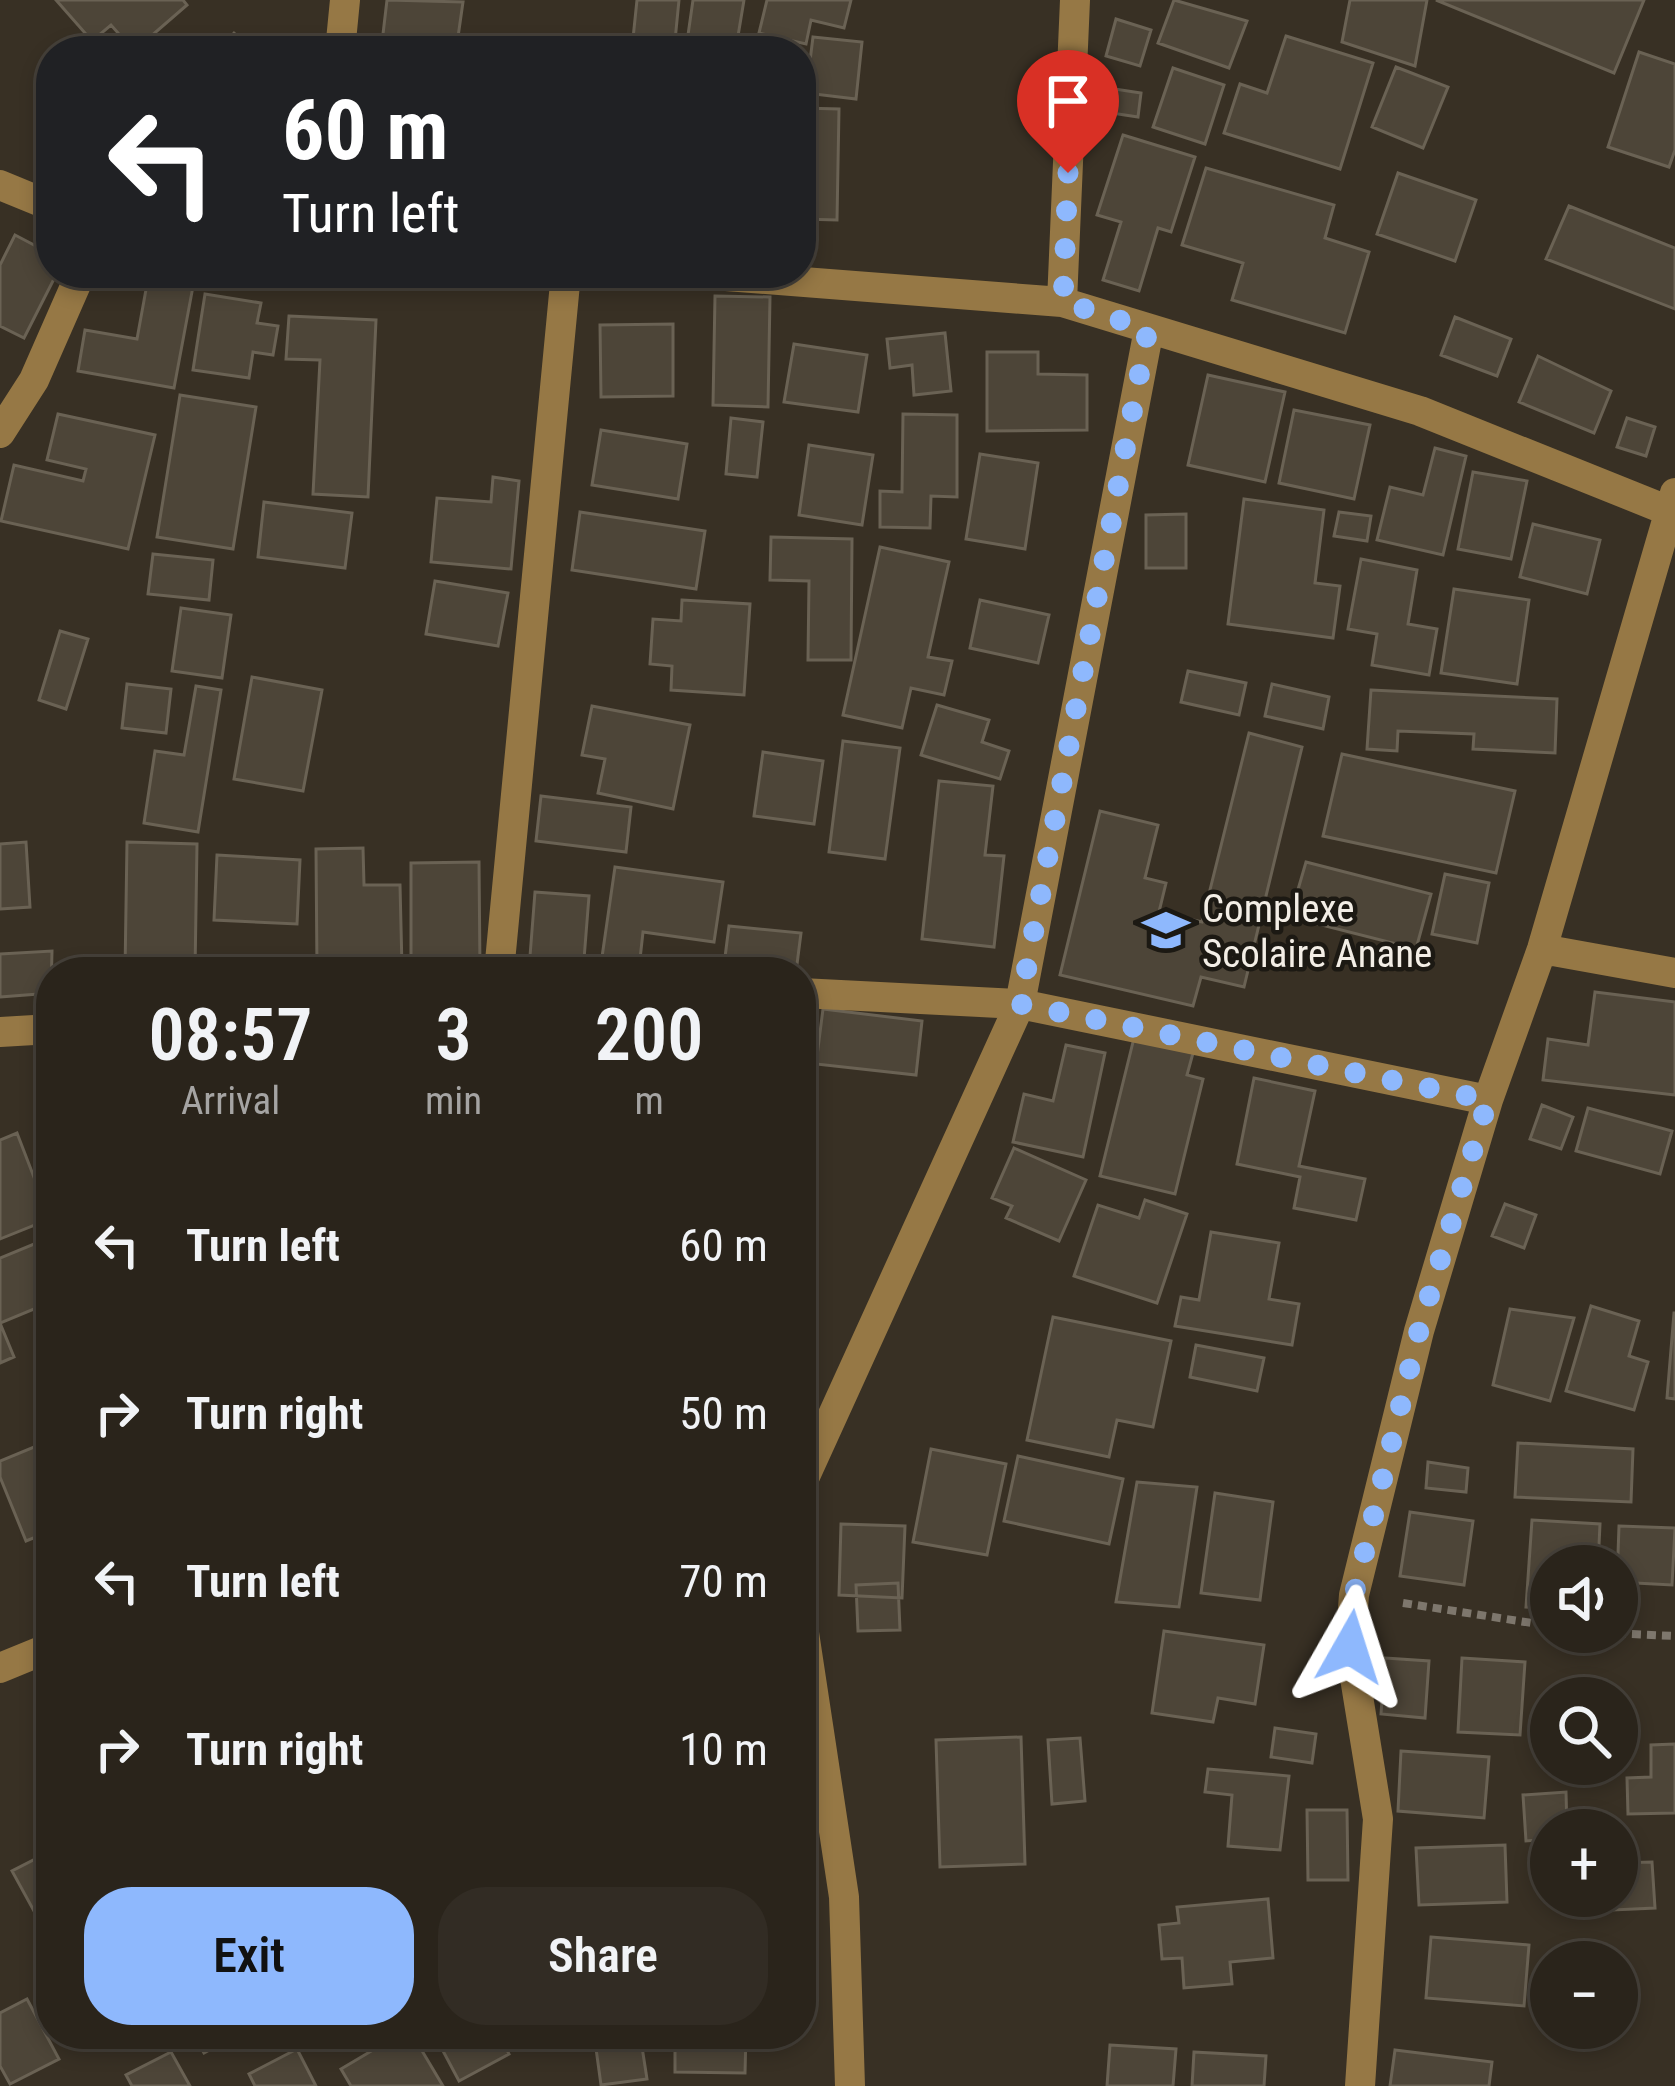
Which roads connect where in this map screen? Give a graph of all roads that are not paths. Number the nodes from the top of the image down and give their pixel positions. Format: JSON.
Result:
{"nodes":[{"id":1,"x":345,"y":0,"type":"edge"},
{"id":2,"x":1075,"y":0,"type":"edge"},
{"id":3,"x":341,"y":36,"type":"edge"},
{"id":4,"x":0,"y":184,"type":"edge"},
{"id":5,"x":36,"y":200,"type":"edge"},
{"id":6,"x":816,"y":283,"type":"edge"},
{"id":7,"x":74,"y":288,"type":"edge"},
{"id":8,"x":565,"y":288,"type":"edge"},
{"id":9,"x":1063,"y":302,"type":"junction"},
{"id":10,"x":1148,"y":329,"type":"junction"},
{"id":11,"x":0,"y":433,"type":"edge"},
{"id":12,"x":1672,"y":502,"type":"edge"},
{"id":13,"x":1542,"y":949,"type":"junction"},
{"id":14,"x":501,"y":957,"type":"edge"},
{"id":15,"x":1675,"y":973,"type":"edge"},
{"id":16,"x":816,"y":994,"type":"edge"},
{"id":17,"x":1020,"y":1004,"type":"junction"},
{"id":18,"x":36,"y":1030,"type":"edge"},
{"id":19,"x":0,"y":1032,"type":"edge"},
{"id":20,"x":1488,"y":1100,"type":"junction"},
{"id":21,"x":816,"y":1452,"type":"edge"},
{"id":22,"x":36,"y":1653,"type":"edge"},
{"id":23,"x":0,"y":1668,"type":"edge"},
{"id":24,"x":816,"y":1712,"type":"edge"},
{"id":25,"x":850,"y":2086,"type":"edge"},
{"id":26,"x":1360,"y":2086,"type":"edge"}],
"edges":[{"from":1,"to":3,"type":"street"},
{"from":2,"to":9,"type":"street"},
{"from":4,"to":5,"type":"street"},
{"from":6,"to":9,"type":"street"},
{"from":7,"to":11,"type":"street"},
{"from":8,"to":14,"type":"street"},
{"from":9,"to":10,"type":"street"},
{"from":10,"to":12,"type":"street"},
{"from":10,"to":17,"type":"street"},
{"from":12,"to":13,"type":"street"},
{"from":13,"to":15,"type":"street"},
{"from":13,"to":20,"type":"street"},
{"from":16,"to":17,"type":"street"},
{"from":17,"to":20,"type":"street"},
{"from":17,"to":21,"type":"street"},
{"from":18,"to":19,"type":"street"},
{"from":20,"to":26,"type":"street"},
{"from":22,"to":23,"type":"street"},
{"from":24,"to":25,"type":"street"}]}
